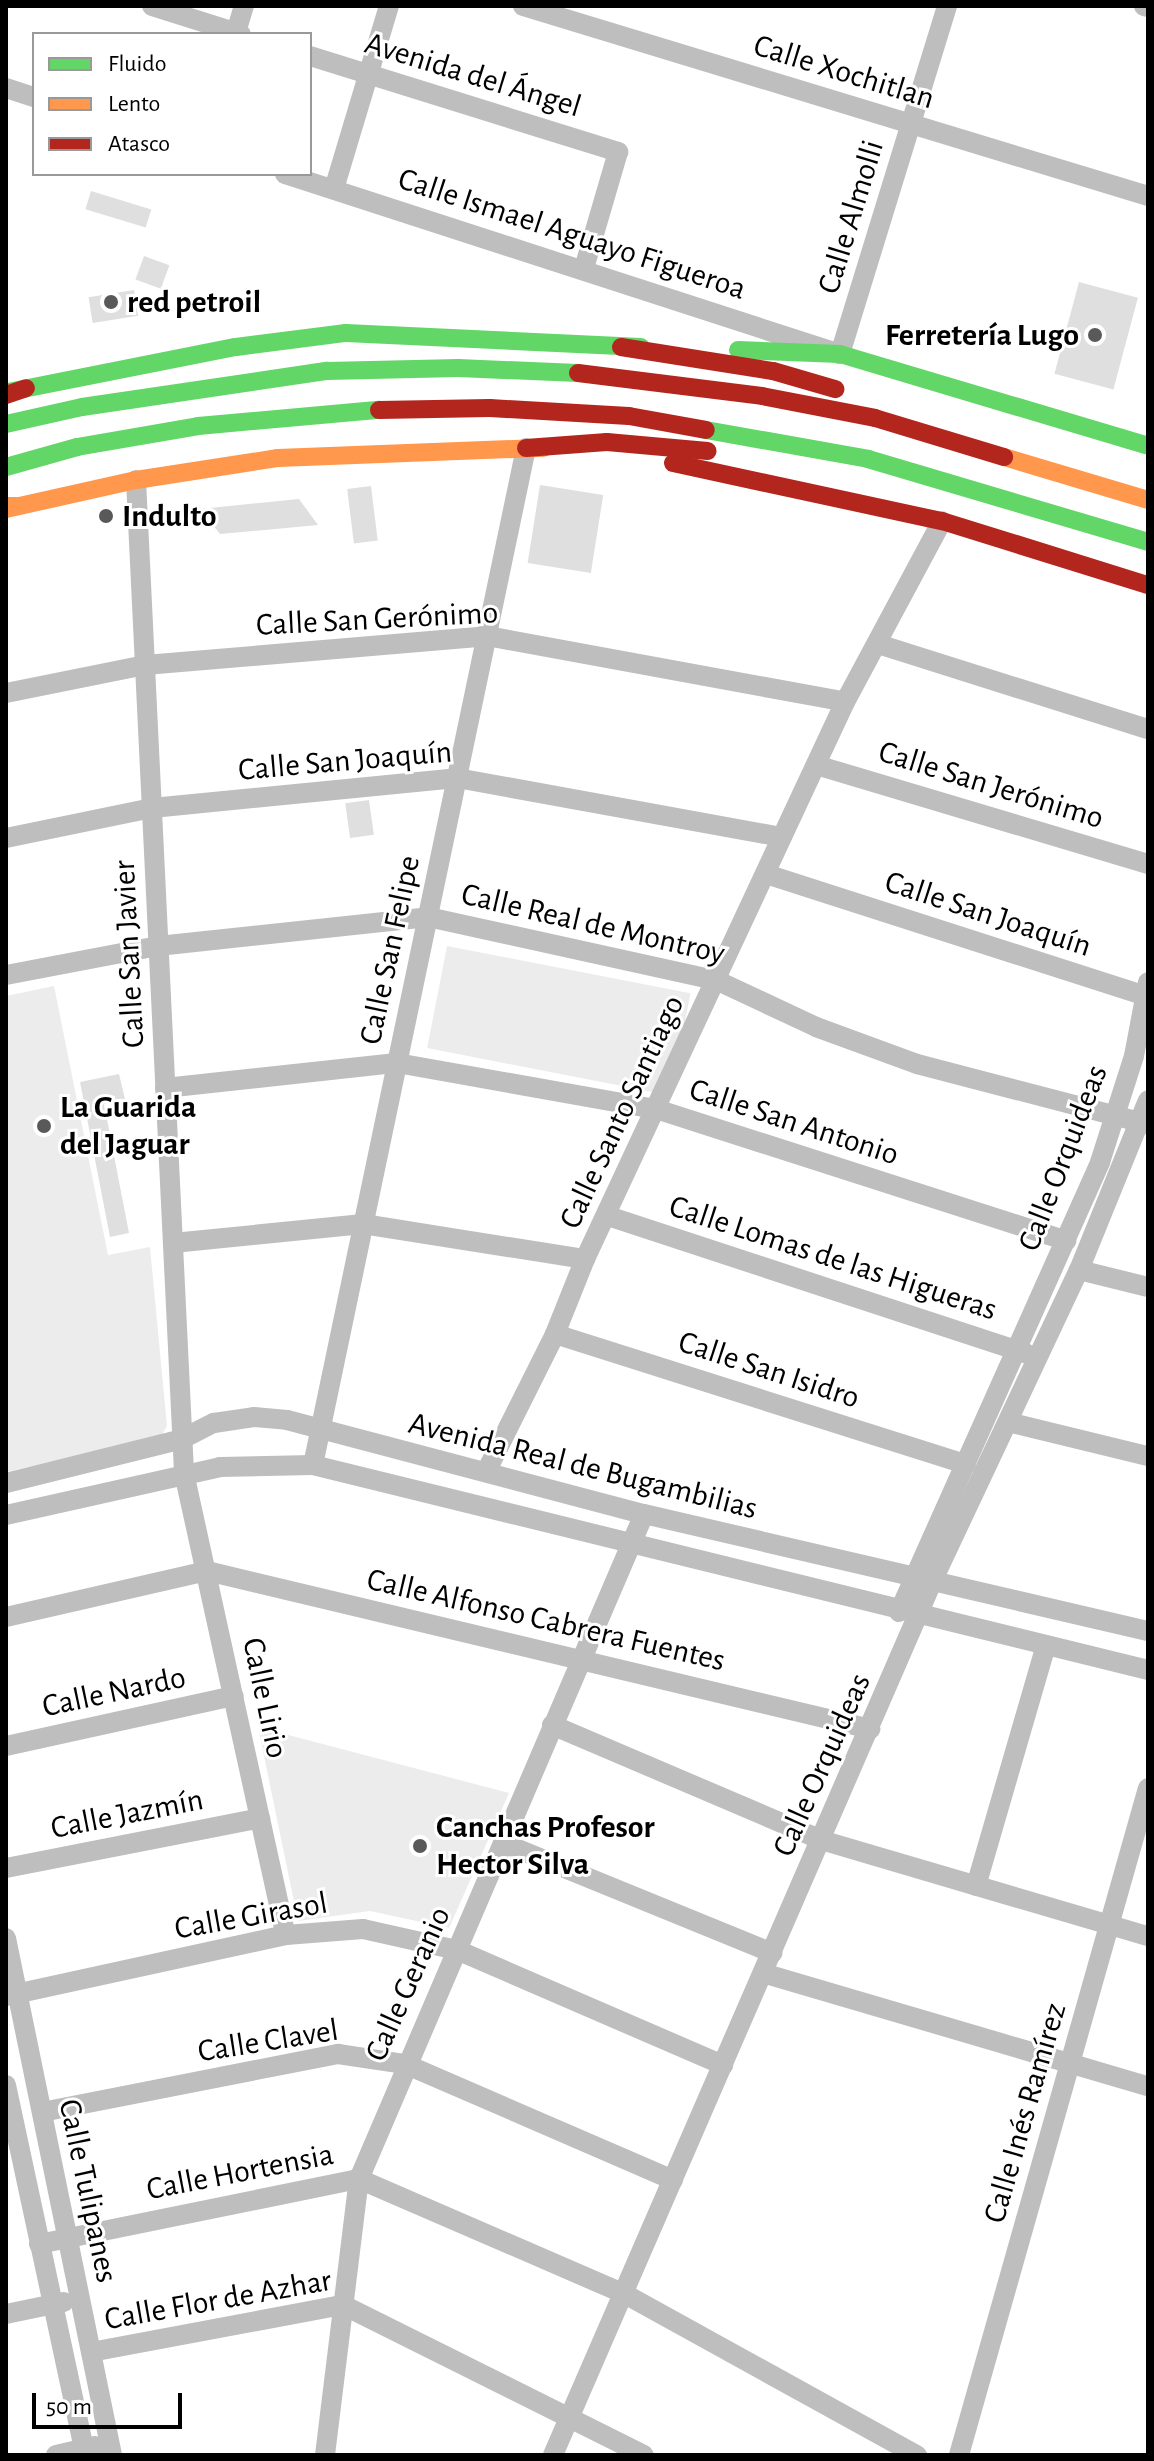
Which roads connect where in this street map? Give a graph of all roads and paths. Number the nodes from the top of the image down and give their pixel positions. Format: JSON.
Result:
{"nodes":[{"id":1,"x":152,"y":6,"type":"edge"},
{"id":2,"x":244,"y":6,"type":"edge"},
{"id":3,"x":389,"y":6,"type":"edge"},
{"id":4,"x":523,"y":6,"type":"edge"},
{"id":5,"x":947,"y":6,"type":"edge"},
{"id":6,"x":235,"y":32,"type":"edge"},
{"id":7,"x":238,"y":32,"type":"edge"},
{"id":8,"x":312,"y":57,"type":"edge"},
{"id":9,"x":368,"y":74,"type":"junction"},
{"id":10,"x":6,"y":88,"type":"edge"},
{"id":11,"x":32,"y":96,"type":"edge"},
{"id":12,"x":911,"y":124,"type":"junction"},
{"id":13,"x":292,"y":176,"type":"edge"},
{"id":14,"x":334,"y":189,"type":"junction"},
{"id":15,"x":1148,"y":196,"type":"edge"},
{"id":16,"x":584,"y":268,"type":"junction"},
{"id":17,"x":621,"y":347,"type":"junction"},
{"id":18,"x":840,"y":354,"type":"junction"},
{"id":19,"x":6,"y":394,"type":"edge"},
{"id":20,"x":6,"y":424,"type":"edge"},
{"id":21,"x":1148,"y":446,"type":"edge"},
{"id":22,"x":526,"y":448,"type":"junction"},
{"id":23,"x":868,"y":459,"type":"junction"},
{"id":24,"x":1014,"y":460,"type":"junction"},
{"id":25,"x":6,"y":467,"type":"edge"},
{"id":26,"x":136,"y":480,"type":"junction"},
{"id":27,"x":1148,"y":500,"type":"edge"},
{"id":28,"x":9,"y":507,"type":"edge"},
{"id":29,"x":942,"y":521,"type":"junction"},
{"id":30,"x":1148,"y":542,"type":"edge"},
{"id":31,"x":1148,"y":585,"type":"edge"},
{"id":32,"x":487,"y":636,"type":"junction"},
{"id":33,"x":878,"y":644,"type":"junction"},
{"id":34,"x":145,"y":665,"type":"junction"},
{"id":35,"x":6,"y":693,"type":"edge"},
{"id":36,"x":845,"y":702,"type":"junction"},
{"id":37,"x":1148,"y":729,"type":"edge"},
{"id":38,"x":816,"y":765,"type":"junction"},
{"id":39,"x":457,"y":778,"type":"junction"},
{"id":40,"x":152,"y":808,"type":"junction"},
{"id":41,"x":782,"y":837,"type":"junction"},
{"id":42,"x":6,"y":838,"type":"edge"},
{"id":43,"x":1148,"y":864,"type":"edge"},
{"id":44,"x":766,"y":874,"type":"junction"},
{"id":45,"x":428,"y":917,"type":"junction"},
{"id":46,"x":158,"y":946,"type":"junction"},
{"id":47,"x":6,"y":975,"type":"edge"},
{"id":48,"x":718,"y":981,"type":"junction"},
{"id":49,"x":1147,"y":989,"type":"edge"},
{"id":50,"x":397,"y":1063,"type":"junction"},
{"id":51,"x":165,"y":1088,"type":"junction"},
{"id":52,"x":1148,"y":1100,"type":"edge"},
{"id":53,"x":656,"y":1109,"type":"junction"},
{"id":54,"x":1117,"y":1115,"type":"junction"},
{"id":55,"x":1145,"y":1123,"type":"edge"},
{"id":56,"x":608,"y":1216,"type":"junction"},
{"id":57,"x":363,"y":1224,"type":"junction"},
{"id":58,"x":1066,"y":1241,"type":"junction"},
{"id":59,"x":173,"y":1243,"type":"junction"},
{"id":60,"x":585,"y":1259,"type":"junction"},
{"id":61,"x":1079,"y":1270,"type":"junction"},
{"id":62,"x":1148,"y":1287,"type":"edge"},
{"id":63,"x":555,"y":1334,"type":"junction"},
{"id":64,"x":1015,"y":1350,"type":"junction"},
{"id":65,"x":1038,"y":1358,"type":"junction"},
{"id":66,"x":1008,"y":1422,"type":"junction"},
{"id":67,"x":320,"y":1430,"type":"junction"},
{"id":68,"x":182,"y":1439,"type":"junction"},
{"id":69,"x":1148,"y":1456,"type":"edge"},
{"id":70,"x":966,"y":1464,"type":"junction"},
{"id":71,"x":313,"y":1465,"type":"junction"},
{"id":72,"x":486,"y":1472,"type":"junction"},
{"id":73,"x":184,"y":1473,"type":"junction"},
{"id":74,"x":6,"y":1483,"type":"edge"},
{"id":75,"x":644,"y":1514,"type":"junction"},
{"id":76,"x":6,"y":1515,"type":"edge"},
{"id":77,"x":631,"y":1546,"type":"junction"},
{"id":78,"x":207,"y":1571,"type":"junction"},
{"id":79,"x":912,"y":1576,"type":"junction"},
{"id":80,"x":932,"y":1582,"type":"junction"},
{"id":81,"x":909,"y":1615,"type":"junction"},
{"id":82,"x":6,"y":1617,"type":"edge"},
{"id":83,"x":1148,"y":1631,"type":"edge"},
{"id":84,"x":1045,"y":1648,"type":"junction"},
{"id":85,"x":578,"y":1658,"type":"junction"},
{"id":86,"x":1148,"y":1670,"type":"edge"},
{"id":87,"x":234,"y":1696,"type":"junction"},
{"id":88,"x":552,"y":1725,"type":"junction"},
{"id":89,"x":870,"y":1729,"type":"junction"},
{"id":90,"x":6,"y":1746,"type":"edge"},
{"id":91,"x":1148,"y":1788,"type":"edge"},
{"id":92,"x":260,"y":1818,"type":"junction"},
{"id":93,"x":821,"y":1840,"type":"junction"},
{"id":94,"x":503,"y":1843,"type":"junction"},
{"id":95,"x":6,"y":1868,"type":"edge"},
{"id":96,"x":976,"y":1886,"type":"junction"},
{"id":97,"x":1109,"y":1924,"type":"junction"},
{"id":98,"x":286,"y":1935,"type":"junction"},
{"id":99,"x":1148,"y":1936,"type":"edge"},
{"id":100,"x":6,"y":1938,"type":"edge"},
{"id":101,"x":457,"y":1950,"type":"junction"},
{"id":102,"x":772,"y":1953,"type":"junction"},
{"id":103,"x":763,"y":1973,"type":"junction"},
{"id":104,"x":12,"y":1995,"type":"edge"},
{"id":105,"x":405,"y":2064,"type":"junction"},
{"id":106,"x":1070,"y":2064,"type":"junction"},
{"id":107,"x":723,"y":2065,"type":"junction"},
{"id":108,"x":6,"y":2085,"type":"edge"},
{"id":109,"x":1148,"y":2086,"type":"edge"},
{"id":110,"x":42,"y":2112,"type":"junction"},
{"id":111,"x":12,"y":2145,"type":"edge"},
{"id":112,"x":359,"y":2179,"type":"junction"},
{"id":113,"x":673,"y":2180,"type":"junction"},
{"id":114,"x":67,"y":2238,"type":"junction"},
{"id":115,"x":39,"y":2244,"type":"junction"},
{"id":116,"x":623,"y":2293,"type":"junction"},
{"id":117,"x":80,"y":2299,"type":"junction"},
{"id":118,"x":52,"y":2305,"type":"junction"},
{"id":119,"x":343,"y":2305,"type":"junction"},
{"id":120,"x":6,"y":2314,"type":"edge"},
{"id":121,"x":91,"y":2352,"type":"junction"},
{"id":122,"x":570,"y":2415,"type":"junction"},
{"id":123,"x":111,"y":2449,"type":"edge"},
{"id":124,"x":84,"y":2452,"type":"edge"},
{"id":125,"x":967,"y":2453,"type":"edge"},
{"id":126,"x":56,"y":2455,"type":"edge"},
{"id":127,"x":325,"y":2455,"type":"edge"},
{"id":128,"x":553,"y":2455,"type":"edge"},
{"id":129,"x":644,"y":2455,"type":"edge"},
{"id":130,"x":917,"y":2455,"type":"edge"}],
"edges":[{"from":1,"to":6,"type":"street"},
{"from":2,"to":7,"type":"street"},
{"from":3,"to":9,"type":"street"},
{"from":4,"to":12,"type":"street","name":"Calle Xochitlan"},
{"from":5,"to":12,"type":"street","name":"Calle Almolli"},
{"from":8,"to":9,"type":"street","name":"Avenida del Ángel"},
{"from":9,"to":14,"type":"street"},
{"from":9,"to":16,"type":"street","name":"Avenida del Ángel"},
{"from":10,"to":11,"type":"street"},
{"from":12,"to":15,"type":"street","name":"Calle Xochitlan"},
{"from":12,"to":18,"type":"street","name":"Calle Almolli"},
{"from":13,"to":14,"type":"street","name":"Calle Ismael Aguayo Figueroa"},
{"from":14,"to":16,"type":"street","name":"Calle Ismael Aguayo Figueroa"},
{"from":16,"to":18,"type":"street","name":"Calle Ismael Aguayo Figueroa"},
{"from":17,"to":18,"type":"main road"},
{"from":17,"to":19,"type":"main road"},
{"from":17,"to":24,"type":"main road"},
{"from":18,"to":21,"type":"main road"},
{"from":20,"to":24,"type":"main road"},
{"from":22,"to":23,"type":"main road"},
{"from":22,"to":26,"type":"main road"},
{"from":22,"to":29,"type":"main road"},
{"from":22,"to":32,"type":"street","name":"Calle San Felipe"},
{"from":23,"to":25,"type":"main road"},
{"from":23,"to":30,"type":"main road"},
{"from":24,"to":27,"type":"main road"},
{"from":26,"to":28,"type":"main road"},
{"from":26,"to":34,"type":"street","name":"Calle San Javier"},
{"from":29,"to":31,"type":"main road"},
{"from":29,"to":33,"type":"street","name":"Calle Santo Santiago"},
{"from":32,"to":34,"type":"street","name":"Calle San Gerónimo"},
{"from":32,"to":36,"type":"street","name":"Calle San Gerónimo"},
{"from":32,"to":39,"type":"street","name":"Calle San Felipe"},
{"from":33,"to":36,"type":"street","name":"Calle Santo Santiago"},
{"from":33,"to":37,"type":"street"},
{"from":34,"to":35,"type":"street","name":"Calle San Gerónimo"},
{"from":34,"to":40,"type":"street","name":"Calle San Javier"},
{"from":36,"to":38,"type":"street","name":"Calle Santo Santiago"},
{"from":38,"to":41,"type":"street","name":"Calle Santo Santiago"},
{"from":38,"to":43,"type":"street","name":"Calle San Jerónimo"},
{"from":39,"to":40,"type":"street","name":"Calle San Joaquín"},
{"from":39,"to":41,"type":"street","name":"Calle San Joaquín"},
{"from":39,"to":45,"type":"street","name":"Calle San Felipe"},
{"from":40,"to":42,"type":"street","name":"Calle San Joaquín"},
{"from":40,"to":46,"type":"street","name":"Calle San Javier"},
{"from":41,"to":44,"type":"street","name":"Calle Santo Santiago"},
{"from":44,"to":48,"type":"street","name":"Calle Santo Santiago"},
{"from":44,"to":49,"type":"street","name":"Calle San Joaquín"},
{"from":45,"to":46,"type":"street","name":"Calle Real de Montroy"},
{"from":45,"to":48,"type":"street","name":"Calle Real de Montroy"},
{"from":45,"to":50,"type":"street","name":"Calle San Felipe"},
{"from":46,"to":47,"type":"street","name":"Calle Real de Montroy"},
{"from":46,"to":51,"type":"street","name":"Calle San Javier"},
{"from":48,"to":53,"type":"street","name":"Calle Santo Santiago"},
{"from":48,"to":54,"type":"street","name":"Calle Real de Montroy"},
{"from":49,"to":54,"type":"street","name":"Calle Orquideas"},
{"from":50,"to":51,"type":"street","name":"Calle San Antonio"},
{"from":50,"to":53,"type":"street","name":"Calle San Antonio"},
{"from":50,"to":57,"type":"street","name":"Calle San Felipe"},
{"from":51,"to":59,"type":"street","name":"Calle San Javier"},
{"from":52,"to":55,"type":"street","name":"Calle Orquideas"},
{"from":53,"to":56,"type":"street","name":"Calle Santo Santiago"},
{"from":53,"to":58,"type":"street","name":"Calle San Antonio"},
{"from":54,"to":55,"type":"street","name":"Calle Real de Montroy"},
{"from":54,"to":58,"type":"street","name":"Calle Orquideas"},
{"from":55,"to":61,"type":"street","name":"Calle Orquideas"},
{"from":56,"to":60,"type":"street","name":"Calle Santo Santiago"},
{"from":56,"to":64,"type":"street","name":"Calle Lomas de las Higueras"},
{"from":57,"to":59,"type":"street"},
{"from":57,"to":60,"type":"street"},
{"from":57,"to":67,"type":"street","name":"Calle San Felipe"},
{"from":58,"to":64,"type":"street","name":"Calle Orquideas"},
{"from":59,"to":68,"type":"street","name":"Calle San Javier"},
{"from":60,"to":63,"type":"street","name":"Calle Santo Santiago"},
{"from":61,"to":62,"type":"street"},
{"from":61,"to":65,"type":"street","name":"Calle Orquideas"},
{"from":63,"to":70,"type":"street","name":"Calle San Isidro"},
{"from":63,"to":72,"type":"street","name":"Calle Santo Santiago"},
{"from":64,"to":65,"type":"street","name":"Calle Lomas de las Higueras"},
{"from":64,"to":70,"type":"street","name":"Calle Orquideas"},
{"from":65,"to":66,"type":"street","name":"Calle Orquideas"},
{"from":66,"to":69,"type":"street"},
{"from":66,"to":80,"type":"street","name":"Calle Orquideas"},
{"from":67,"to":68,"type":"street","name":"Avenida Real de Bugambilias"},
{"from":67,"to":71,"type":"street","name":"Calle San Felipe"},
{"from":67,"to":72,"type":"street","name":"Avenida Real de Bugambilias"},
{"from":68,"to":73,"type":"street","name":"Calle San Javier"},
{"from":68,"to":74,"type":"street","name":"Avenida Real de Bugambilias"},
{"from":70,"to":79,"type":"street","name":"Calle Orquideas"},
{"from":71,"to":73,"type":"street","name":"Avenida Real de Bugambilias"},
{"from":71,"to":77,"type":"street","name":"Avenida Real de Bugambilias"},
{"from":72,"to":75,"type":"street","name":"Avenida Real de Bugambilias"},
{"from":73,"to":76,"type":"street","name":"Avenida Real de Bugambilias"},
{"from":73,"to":78,"type":"street","name":"Calle Lirio"},
{"from":75,"to":77,"type":"street","name":"Calle Geranio"},
{"from":75,"to":79,"type":"street","name":"Avenida Real de Bugambilias"},
{"from":77,"to":81,"type":"street","name":"Avenida Real de Bugambilias"},
{"from":77,"to":85,"type":"street","name":"Calle Geranio"},
{"from":78,"to":82,"type":"street"},
{"from":78,"to":85,"type":"street","name":"Calle Alfonso Cabrera Fuentes"},
{"from":78,"to":87,"type":"street","name":"Calle Lirio"},
{"from":79,"to":80,"type":"street","name":"Avenida Real de Bugambilias"},
{"from":79,"to":81,"type":"street","name":"Calle Orquideas"},
{"from":80,"to":81,"type":"street","name":"Calle Orquideas"},
{"from":80,"to":83,"type":"street","name":"Avenida Real de Bugambilias"},
{"from":81,"to":84,"type":"street","name":"Avenida Real de Bugambilias"},
{"from":81,"to":89,"type":"street","name":"Calle Orquideas"},
{"from":84,"to":86,"type":"street","name":"Avenida Real de Bugambilias"},
{"from":84,"to":96,"type":"street"},
{"from":85,"to":88,"type":"street","name":"Calle Geranio"},
{"from":85,"to":89,"type":"street","name":"Calle Alfonso Cabrera Fuentes"},
{"from":87,"to":90,"type":"street","name":"Calle Nardo"},
{"from":87,"to":92,"type":"street","name":"Calle Lirio"},
{"from":88,"to":93,"type":"street"},
{"from":88,"to":94,"type":"street","name":"Calle Geranio"},
{"from":89,"to":93,"type":"street","name":"Calle Orquideas"},
{"from":91,"to":97,"type":"street","name":"Calle Inés Ramírez"},
{"from":92,"to":95,"type":"street","name":"Calle Jazmín"},
{"from":92,"to":98,"type":"street","name":"Calle Lirio"},
{"from":93,"to":96,"type":"street"},
{"from":93,"to":102,"type":"street","name":"Calle Orquideas"},
{"from":94,"to":101,"type":"street","name":"Calle Geranio"},
{"from":94,"to":102,"type":"street"},
{"from":96,"to":97,"type":"street"},
{"from":97,"to":99,"type":"street"},
{"from":97,"to":106,"type":"street","name":"Calle Inés Ramírez"},
{"from":98,"to":101,"type":"street","name":"Calle Girasol"},
{"from":98,"to":104,"type":"street","name":"Calle Girasol"},
{"from":100,"to":104,"type":"street","name":"Calle Tulipanes"},
{"from":101,"to":105,"type":"street","name":"Calle Geranio"},
{"from":101,"to":107,"type":"street","name":"Calle Girasol"},
{"from":102,"to":103,"type":"street","name":"Calle Orquideas"},
{"from":103,"to":106,"type":"street"},
{"from":103,"to":107,"type":"street","name":"Calle Orquideas"},
{"from":104,"to":110,"type":"street","name":"Calle Tulipanes"},
{"from":105,"to":110,"type":"street","name":"Calle Clavel"},
{"from":105,"to":112,"type":"street","name":"Calle Geranio"},
{"from":105,"to":113,"type":"street","name":"Calle Clavel"},
{"from":106,"to":109,"type":"street"},
{"from":106,"to":125,"type":"street","name":"Calle Inés Ramírez"},
{"from":107,"to":113,"type":"street","name":"Calle Orquideas"},
{"from":108,"to":111,"type":"street","name":"Calle Tulipanes"},
{"from":110,"to":114,"type":"street","name":"Calle Tulipanes"},
{"from":111,"to":115,"type":"street","name":"Calle Tulipanes"},
{"from":112,"to":114,"type":"street","name":"Calle Hortensia"},
{"from":112,"to":116,"type":"street","name":"Calle Hortensia"},
{"from":112,"to":119,"type":"street","name":"Calle Geranio"},
{"from":113,"to":116,"type":"street","name":"Calle Orquideas"},
{"from":114,"to":115,"type":"street","name":"Calle Hortensia"},
{"from":114,"to":117,"type":"street","name":"Calle Tulipanes"},
{"from":115,"to":118,"type":"street","name":"Calle Tulipanes"},
{"from":116,"to":122,"type":"street","name":"Calle Orquideas"},
{"from":116,"to":130,"type":"street","name":"Calle Hortensia"},
{"from":117,"to":118,"type":"street"},
{"from":117,"to":121,"type":"street","name":"Calle Tulipanes"},
{"from":118,"to":120,"type":"street"},
{"from":118,"to":124,"type":"street","name":"Calle Tulipanes"},
{"from":119,"to":121,"type":"street","name":"Calle Flor de Azhar"},
{"from":119,"to":122,"type":"street","name":"Calle Flor de Azhar"},
{"from":119,"to":127,"type":"street","name":"Calle Geranio"},
{"from":121,"to":123,"type":"street","name":"Calle Tulipanes"},
{"from":122,"to":128,"type":"street","name":"Calle Orquideas"},
{"from":122,"to":129,"type":"street","name":"Calle Flor de Azhar"},
{"from":123,"to":124,"type":"street"},
{"from":124,"to":126,"type":"street"}]}
